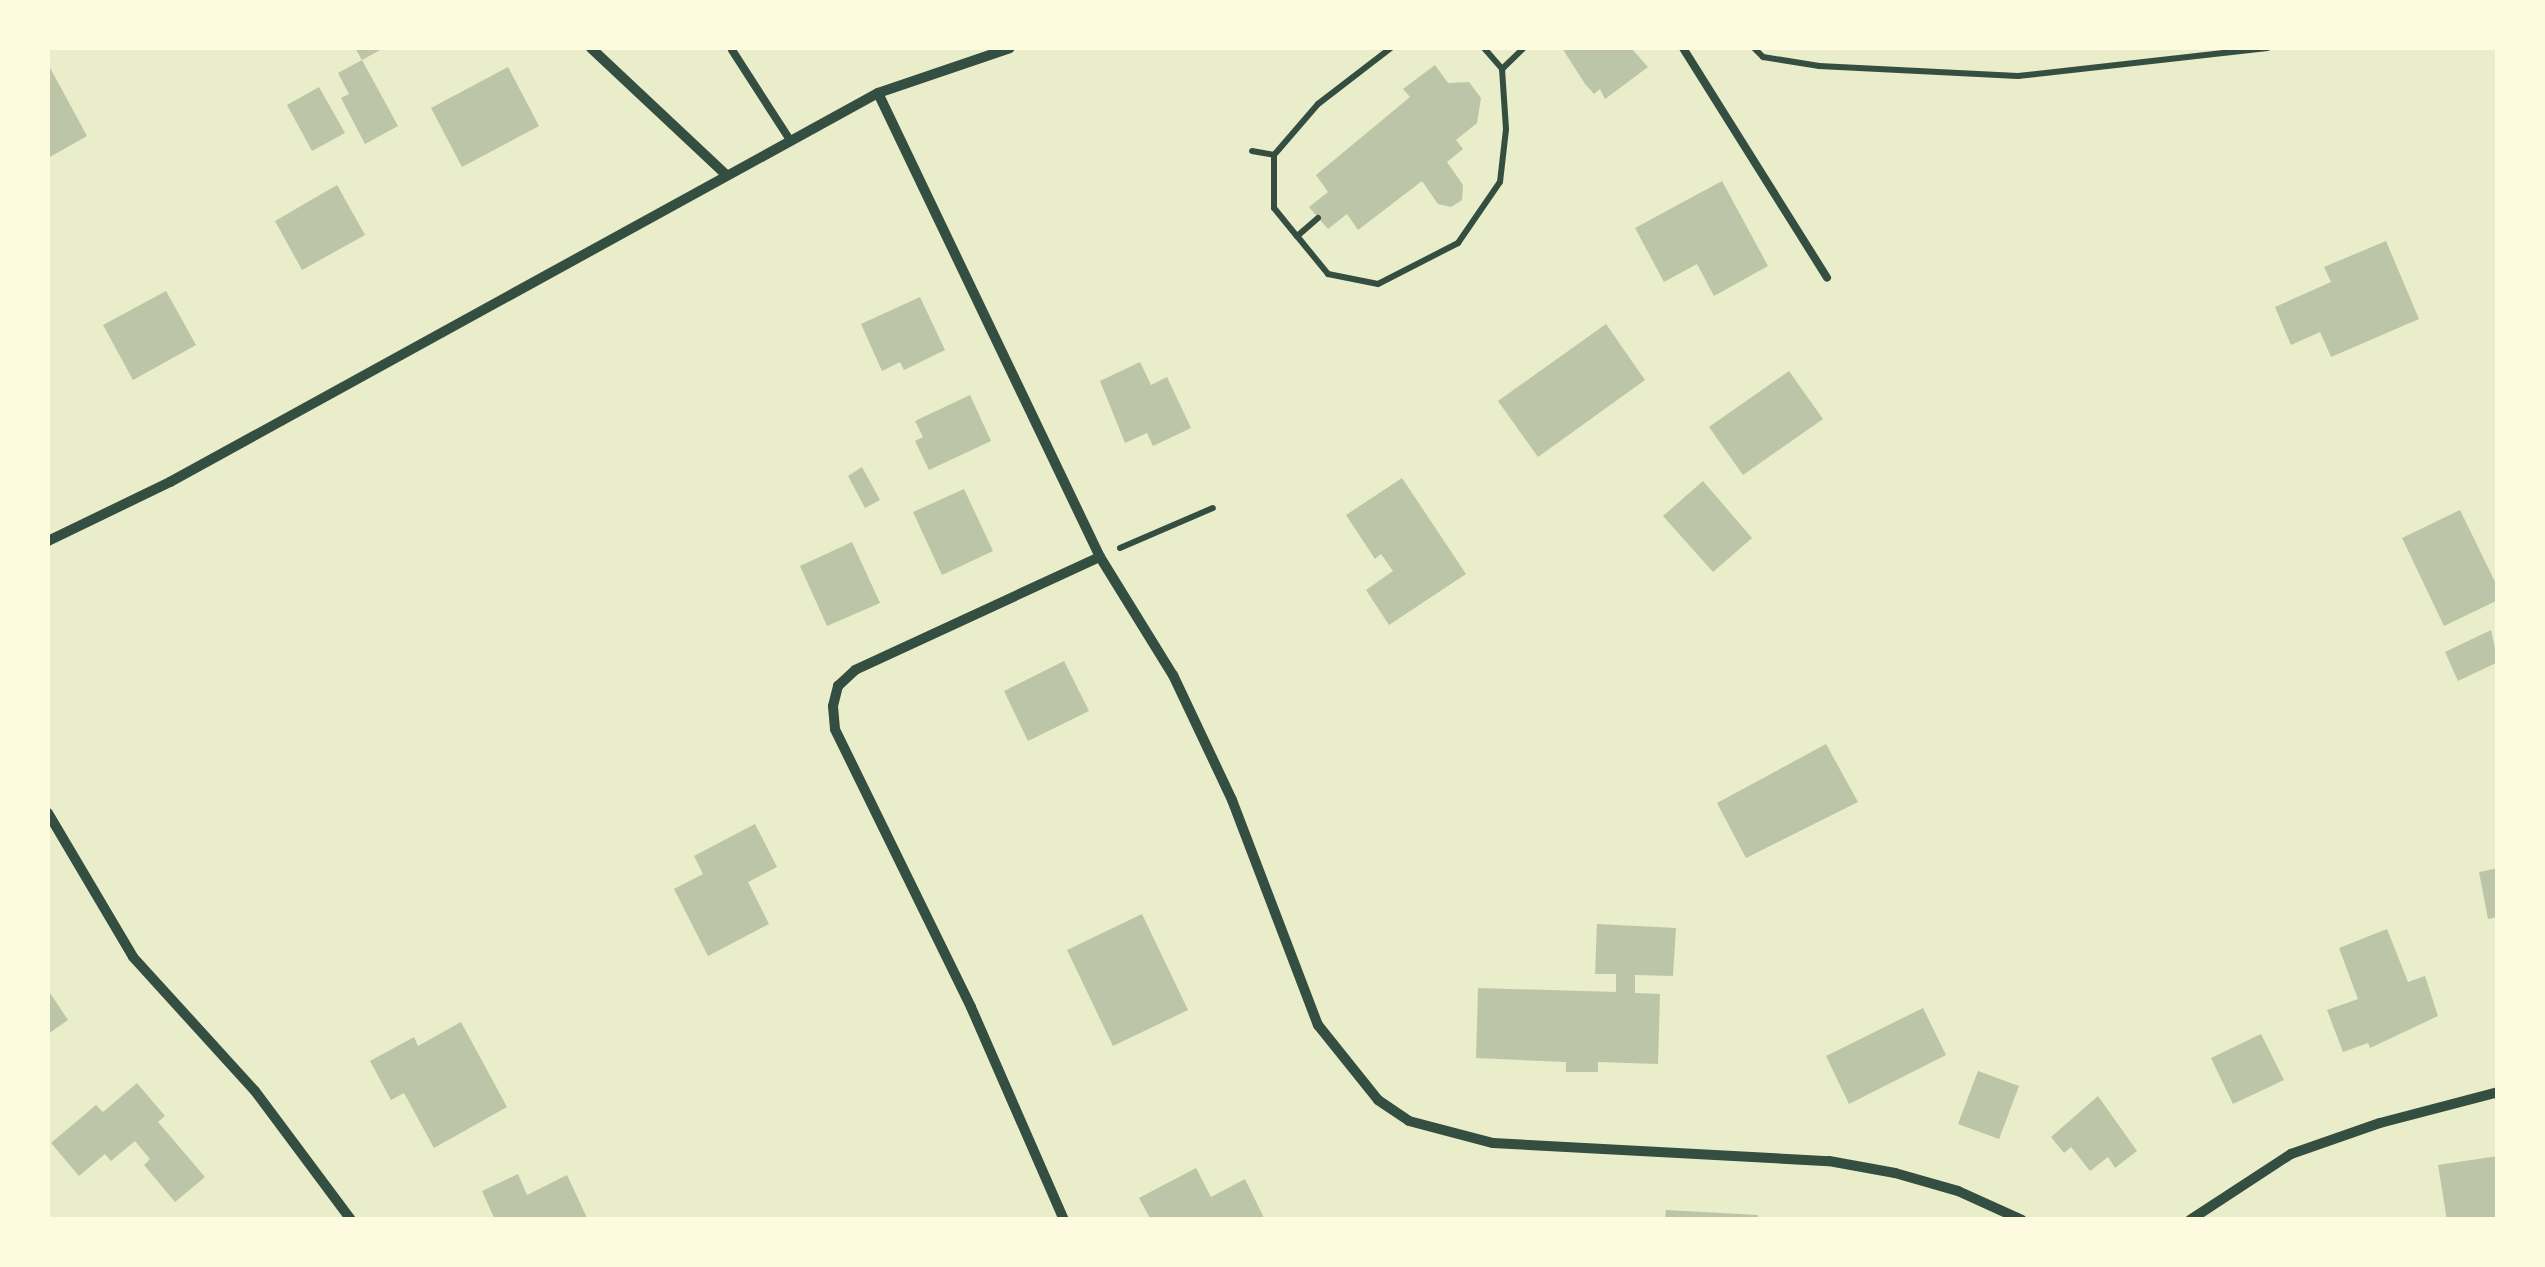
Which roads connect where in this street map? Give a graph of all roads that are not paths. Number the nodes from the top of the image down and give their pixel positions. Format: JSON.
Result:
{"nodes":[{"id":1,"x":591,"y":48,"type":"edge"},
{"id":2,"x":1010,"y":48,"type":"edge"},
{"id":3,"x":1683,"y":48,"type":"edge"},
{"id":4,"x":732,"y":50,"type":"dead end"},
{"id":5,"x":878,"y":93,"type":"junction"},
{"id":6,"x":790,"y":140,"type":"junction"},
{"id":7,"x":725,"y":174,"type":"junction"},
{"id":8,"x":1827,"y":278,"type":"dead end"},
{"id":9,"x":48,"y":541,"type":"edge"},
{"id":10,"x":1100,"y":556,"type":"junction"},
{"id":11,"x":48,"y":813,"type":"edge"},
{"id":12,"x":2498,"y":1092,"type":"edge"},
{"id":13,"x":351,"y":1220,"type":"edge"},
{"id":14,"x":1064,"y":1220,"type":"edge"},
{"id":15,"x":2022,"y":1220,"type":"edge"},
{"id":16,"x":2190,"y":1220,"type":"edge"}],
"edges":[{"from":1,"to":7,"type":"street"},
{"from":2,"to":5,"type":"street"},
{"from":3,"to":8,"type":"lane"},
{"from":4,"to":6,"type":"lane"},
{"from":5,"to":6,"type":"street"},
{"from":5,"to":10,"type":"street"},
{"from":6,"to":7,"type":"street"},
{"from":7,"to":9,"type":"street"},
{"from":10,"to":14,"type":"street"},
{"from":10,"to":15,"type":"street"},
{"from":11,"to":13,"type":"street"},
{"from":12,"to":16,"type":"street"}]}
